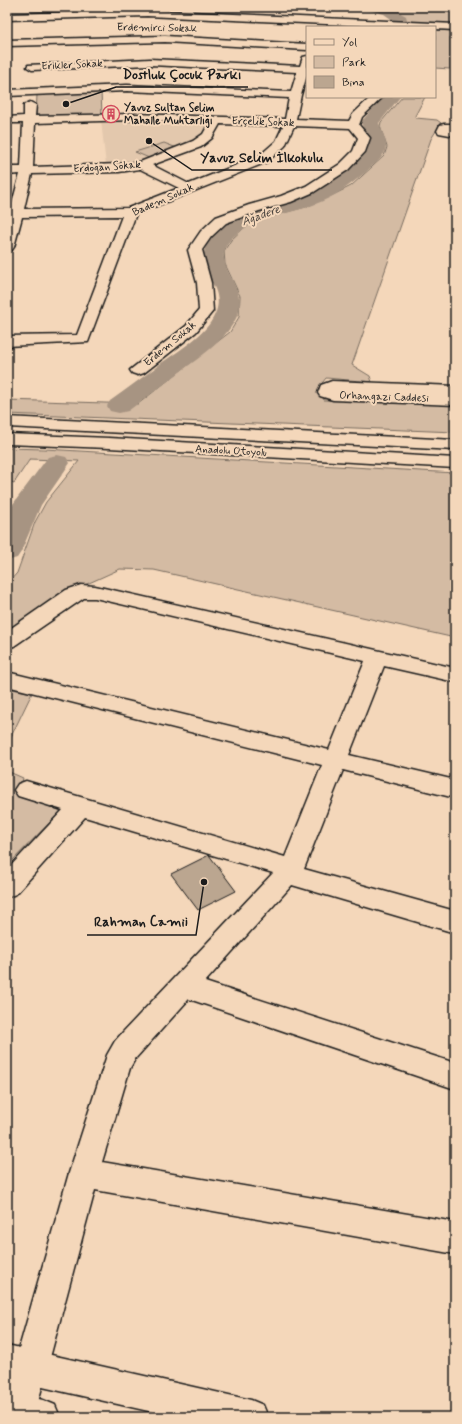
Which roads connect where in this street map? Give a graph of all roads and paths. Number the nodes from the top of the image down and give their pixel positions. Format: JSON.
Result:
{"nodes":[{"id":1,"x":256,"y":7,"type":"edge"},
{"id":2,"x":137,"y":12,"type":"edge"},
{"id":3,"x":7,"y":17,"type":"edge"},
{"id":4,"x":253,"y":19,"type":"junction"},
{"id":5,"x":7,"y":20,"type":"edge"},
{"id":6,"x":317,"y":25,"type":"edge"},
{"id":7,"x":384,"y":26,"type":"edge"},
{"id":8,"x":436,"y":27,"type":"edge"},
{"id":9,"x":29,"y":28,"type":"junction"},
{"id":10,"x":455,"y":28,"type":"edge"},
{"id":11,"x":7,"y":43,"type":"edge"},
{"id":12,"x":306,"y":47,"type":"edge"},
{"id":13,"x":306,"y":64,"type":"edge"},
{"id":14,"x":32,"y":67,"type":"junction"},
{"id":15,"x":32,"y":92,"type":"junction"},
{"id":16,"x":7,"y":93,"type":"edge"},
{"id":17,"x":295,"y":95,"type":"junction"},
{"id":18,"x":376,"y":98,"type":"edge"},
{"id":19,"x":29,"y":119,"type":"junction"},
{"id":20,"x":7,"y":120,"type":"edge"},
{"id":21,"x":216,"y":121,"type":"junction"},
{"id":22,"x":290,"y":123,"type":"junction"},
{"id":23,"x":353,"y":125,"type":"junction"},
{"id":24,"x":455,"y":127,"type":"edge"},
{"id":25,"x":455,"y":132,"type":"edge"},
{"id":26,"x":142,"y":166,"type":"junction"},
{"id":27,"x":7,"y":171,"type":"edge"},
{"id":28,"x":27,"y":171,"type":"junction"},
{"id":29,"x":188,"y":188,"type":"junction"},
{"id":30,"x":130,"y":212,"type":"junction"},
{"id":31,"x":12,"y":219,"type":"edge"},
{"id":32,"x":7,"y":247,"type":"edge"},
{"id":33,"x":7,"y":341,"type":"edge"},
{"id":34,"x":138,"y":370,"type":"dead end"},
{"id":35,"x":455,"y":391,"type":"edge"},
{"id":36,"x":455,"y":400,"type":"edge"},
{"id":37,"x":7,"y":422,"type":"edge"},
{"id":38,"x":7,"y":439,"type":"edge"},
{"id":39,"x":455,"y":445,"type":"edge"},
{"id":40,"x":455,"y":464,"type":"edge"},
{"id":41,"x":7,"y":641,"type":"edge"},
{"id":42,"x":377,"y":658,"type":"junction"},
{"id":43,"x":455,"y":675,"type":"edge"},
{"id":44,"x":7,"y":678,"type":"edge"},
{"id":45,"x":336,"y":760,"type":"junction"},
{"id":46,"x":455,"y":789,"type":"edge"},
{"id":47,"x":26,"y":790,"type":"dead end"},
{"id":48,"x":81,"y":806,"type":"junction"},
{"id":49,"x":290,"y":871,"type":"junction"},
{"id":50,"x":7,"y":887,"type":"edge"},
{"id":51,"x":455,"y":922,"type":"edge"},
{"id":52,"x":183,"y":986,"type":"junction"},
{"id":53,"x":455,"y":1076,"type":"edge"},
{"id":54,"x":84,"y":1173,"type":"junction"},
{"id":55,"x":455,"y":1238,"type":"edge"},
{"id":56,"x":18,"y":1364,"type":"edge"},
{"id":57,"x":21,"y":1414,"type":"edge"},
{"id":58,"x":251,"y":1417,"type":"edge"}],
"edges":[{"from":1,"to":4,"type":"main road"},
{"from":2,"to":4,"type":"main road"},
{"from":2,"to":9,"type":"main road"},
{"from":3,"to":9,"type":"main road"},
{"from":4,"to":6,"type":"main road"},
{"from":4,"to":7,"type":"main road"},
{"from":5,"to":9,"type":"main road"},
{"from":6,"to":7,"type":"main road"},
{"from":8,"to":10,"type":"main road"},
{"from":9,"to":11,"type":"main road","name":"Erdemirci Sokak"},
{"from":9,"to":12,"type":"main road","name":"Erdemirci Sokak"},
{"from":9,"to":14,"type":"main road"},
{"from":13,"to":14,"type":"main road","name":"Erikler Sokak"},
{"from":13,"to":17,"type":"main road","name":"Badem Sokak"},
{"from":14,"to":15,"type":"main road"},
{"from":15,"to":16,"type":"main road"},
{"from":15,"to":17,"type":"main road"},
{"from":15,"to":19,"type":"main road"},
{"from":17,"to":22,"type":"main road","name":"Badem Sokak"},
{"from":18,"to":23,"type":"main road"},
{"from":19,"to":20,"type":"main road","name":"Erçelik Sokak"},
{"from":19,"to":21,"type":"main road","name":"Erçelik Sokak"},
{"from":19,"to":28,"type":"main road"},
{"from":21,"to":22,"type":"main road","name":"Erçelik Sokak"},
{"from":21,"to":26,"type":"main road","name":"Erdoğan Sokak"},
{"from":22,"to":23,"type":"main road","name":"Erçelik Sokak"},
{"from":22,"to":29,"type":"main road","name":"Badem Sokak"},
{"from":23,"to":34,"type":"main road","name":"Erdem Sokak"},
{"from":24,"to":25,"type":"main road"},
{"from":26,"to":28,"type":"main road","name":"Erdoğan Sokak"},
{"from":26,"to":29,"type":"main road"},
{"from":27,"to":28,"type":"main road","name":"Erdoğan Sokak"},
{"from":28,"to":31,"type":"main road"},
{"from":29,"to":30,"type":"main road","name":"Badem Sokak"},
{"from":30,"to":31,"type":"main road"},
{"from":30,"to":33,"type":"main road","name":"Badem Sokak"},
{"from":31,"to":32,"type":"main road"},
{"from":35,"to":36,"type":"main road","name":"Orhangazi Caddesi"},
{"from":37,"to":39,"type":"main road","name":"Anadolu Otoyolu"},
{"from":38,"to":40,"type":"main road","name":"Anadolu Otoyolu"},
{"from":41,"to":42,"type":"main road"},
{"from":42,"to":43,"type":"main road"},
{"from":42,"to":45,"type":"main road"},
{"from":44,"to":45,"type":"main road"},
{"from":45,"to":46,"type":"main road"},
{"from":45,"to":49,"type":"main road"},
{"from":47,"to":48,"type":"main road"},
{"from":48,"to":49,"type":"main road"},
{"from":48,"to":50,"type":"main road"},
{"from":49,"to":51,"type":"main road"},
{"from":49,"to":52,"type":"main road"},
{"from":52,"to":53,"type":"main road"},
{"from":52,"to":54,"type":"main road"},
{"from":54,"to":55,"type":"main road"},
{"from":54,"to":56,"type":"main road"},
{"from":56,"to":57,"type":"main road"},
{"from":56,"to":58,"type":"main road"}]}
